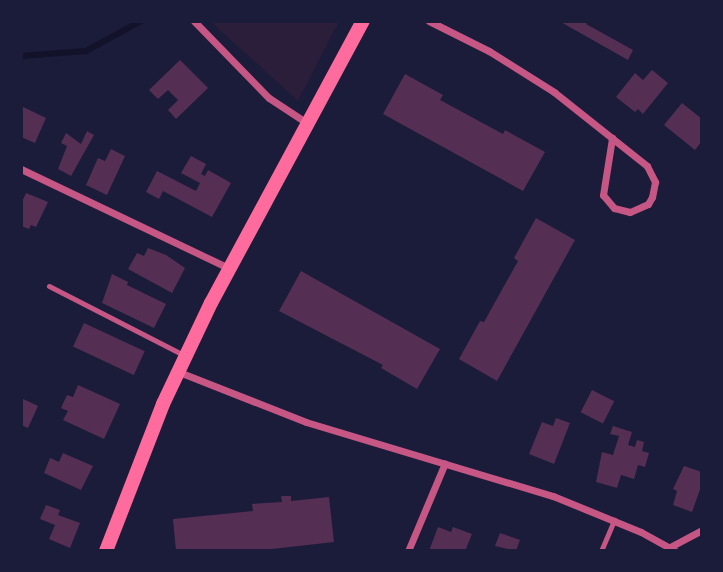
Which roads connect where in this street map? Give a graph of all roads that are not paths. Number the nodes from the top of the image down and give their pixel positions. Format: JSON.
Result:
{"nodes":[{"id":1,"x":194,"y":21,"type":"edge"},
{"id":2,"x":363,"y":21,"type":"edge"},
{"id":3,"x":429,"y":21,"type":"edge"},
{"id":4,"x":307,"y":123,"type":"junction"},
{"id":5,"x":611,"y":138,"type":"junction"},
{"id":6,"x":21,"y":169,"type":"edge"},
{"id":7,"x":229,"y":268,"type":"junction"},
{"id":8,"x":48,"y":286,"type":"dead end"},
{"id":9,"x":186,"y":356,"type":"junction"},
{"id":10,"x":178,"y":372,"type":"junction"},
{"id":11,"x":445,"y":463,"type":"junction"},
{"id":12,"x":614,"y":520,"type":"junction"},
{"id":13,"x":702,"y":530,"type":"edge"},
{"id":14,"x":673,"y":549,"type":"edge"},
{"id":15,"x":106,"y":551,"type":"edge"},
{"id":16,"x":408,"y":551,"type":"edge"},
{"id":17,"x":601,"y":551,"type":"edge"}],
"edges":[{"from":1,"to":4,"type":"street"},
{"from":2,"to":4,"type":"main road"},
{"from":3,"to":5,"type":"street"},
{"from":4,"to":7,"type":"main road"},
{"from":5,"to":5,"type":"street"},
{"from":6,"to":7,"type":"street"},
{"from":7,"to":9,"type":"main road"},
{"from":8,"to":9,"type":"lane"},
{"from":9,"to":10,"type":"main road"},
{"from":10,"to":11,"type":"street"},
{"from":10,"to":15,"type":"main road"},
{"from":11,"to":12,"type":"street"},
{"from":11,"to":16,"type":"street"},
{"from":12,"to":14,"type":"street"},
{"from":12,"to":17,"type":"lane"},
{"from":13,"to":14,"type":"street"}]}
